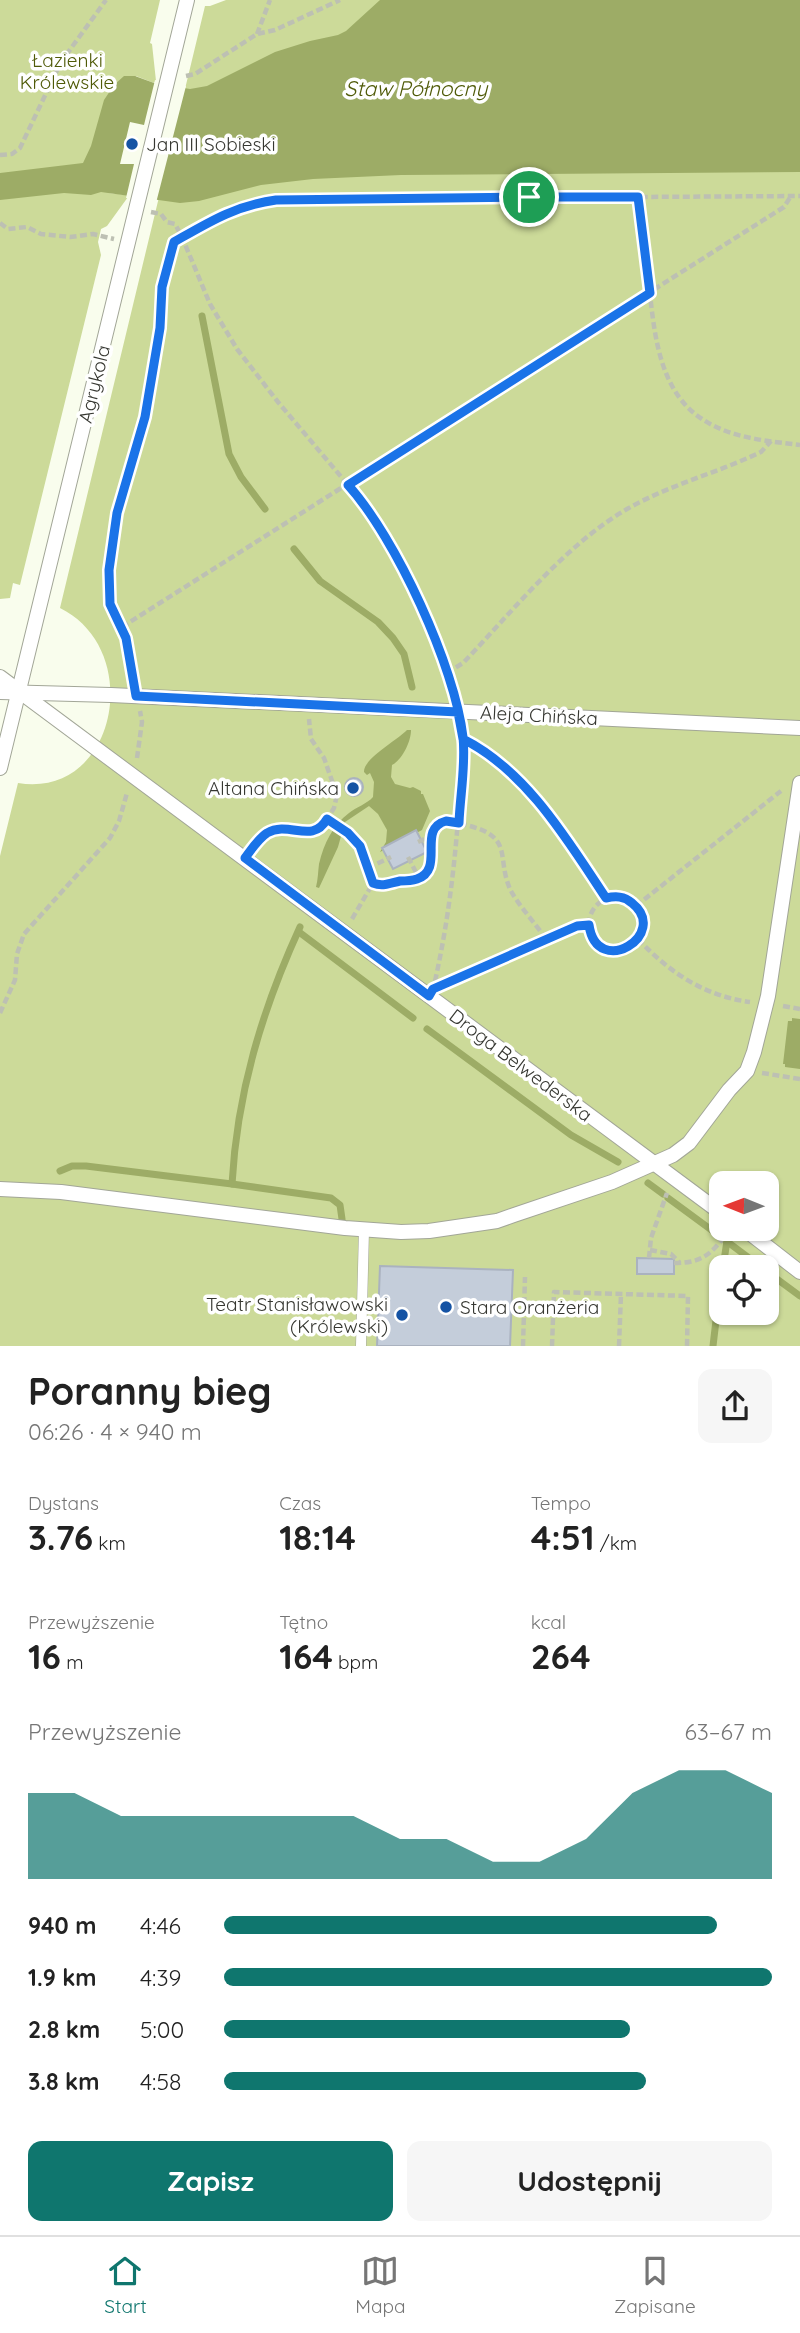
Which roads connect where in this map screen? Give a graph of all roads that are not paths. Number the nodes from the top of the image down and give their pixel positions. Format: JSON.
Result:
{"nodes":[{"id":1,"x":187,"y":0,"type":"edge"},
{"id":2,"x":0,"y":677,"type":"edge"},
{"id":3,"x":0,"y":692,"type":"edge"},
{"id":4,"x":19,"y":692,"type":"junction"},
{"id":5,"x":800,"y":728,"type":"edge"},
{"id":6,"x":0,"y":768,"type":"edge"},
{"id":7,"x":800,"y":783,"type":"edge"},
{"id":8,"x":654,"y":1164,"type":"junction"},
{"id":9,"x":0,"y":1189,"type":"edge"},
{"id":10,"x":709,"y":1204,"type":"edge"},
{"id":11,"x":364,"y":1230,"type":"junction"},
{"id":12,"x":760,"y":1241,"type":"edge"},
{"id":13,"x":800,"y":1272,"type":"edge"},
{"id":14,"x":361,"y":1346,"type":"edge"}],
"edges":[{"from":1,"to":4,"type":"street","name":"Agrykola"},
{"from":2,"to":4,"type":"street","name":"Droga Belwederska"},
{"from":3,"to":4,"type":"street","name":"Aleja Chińska"},
{"from":4,"to":5,"type":"street","name":"Aleja Chińska"},
{"from":4,"to":6,"type":"street","name":"Agrykola"},
{"from":4,"to":8,"type":"street","name":"Droga Belwederska"},
{"from":7,"to":8,"type":"street"},
{"from":8,"to":10,"type":"street","name":"Droga Belwederska"},
{"from":8,"to":11,"type":"street"},
{"from":9,"to":11,"type":"street"},
{"from":11,"to":14,"type":"lane"},
{"from":12,"to":13,"type":"street"}]}
